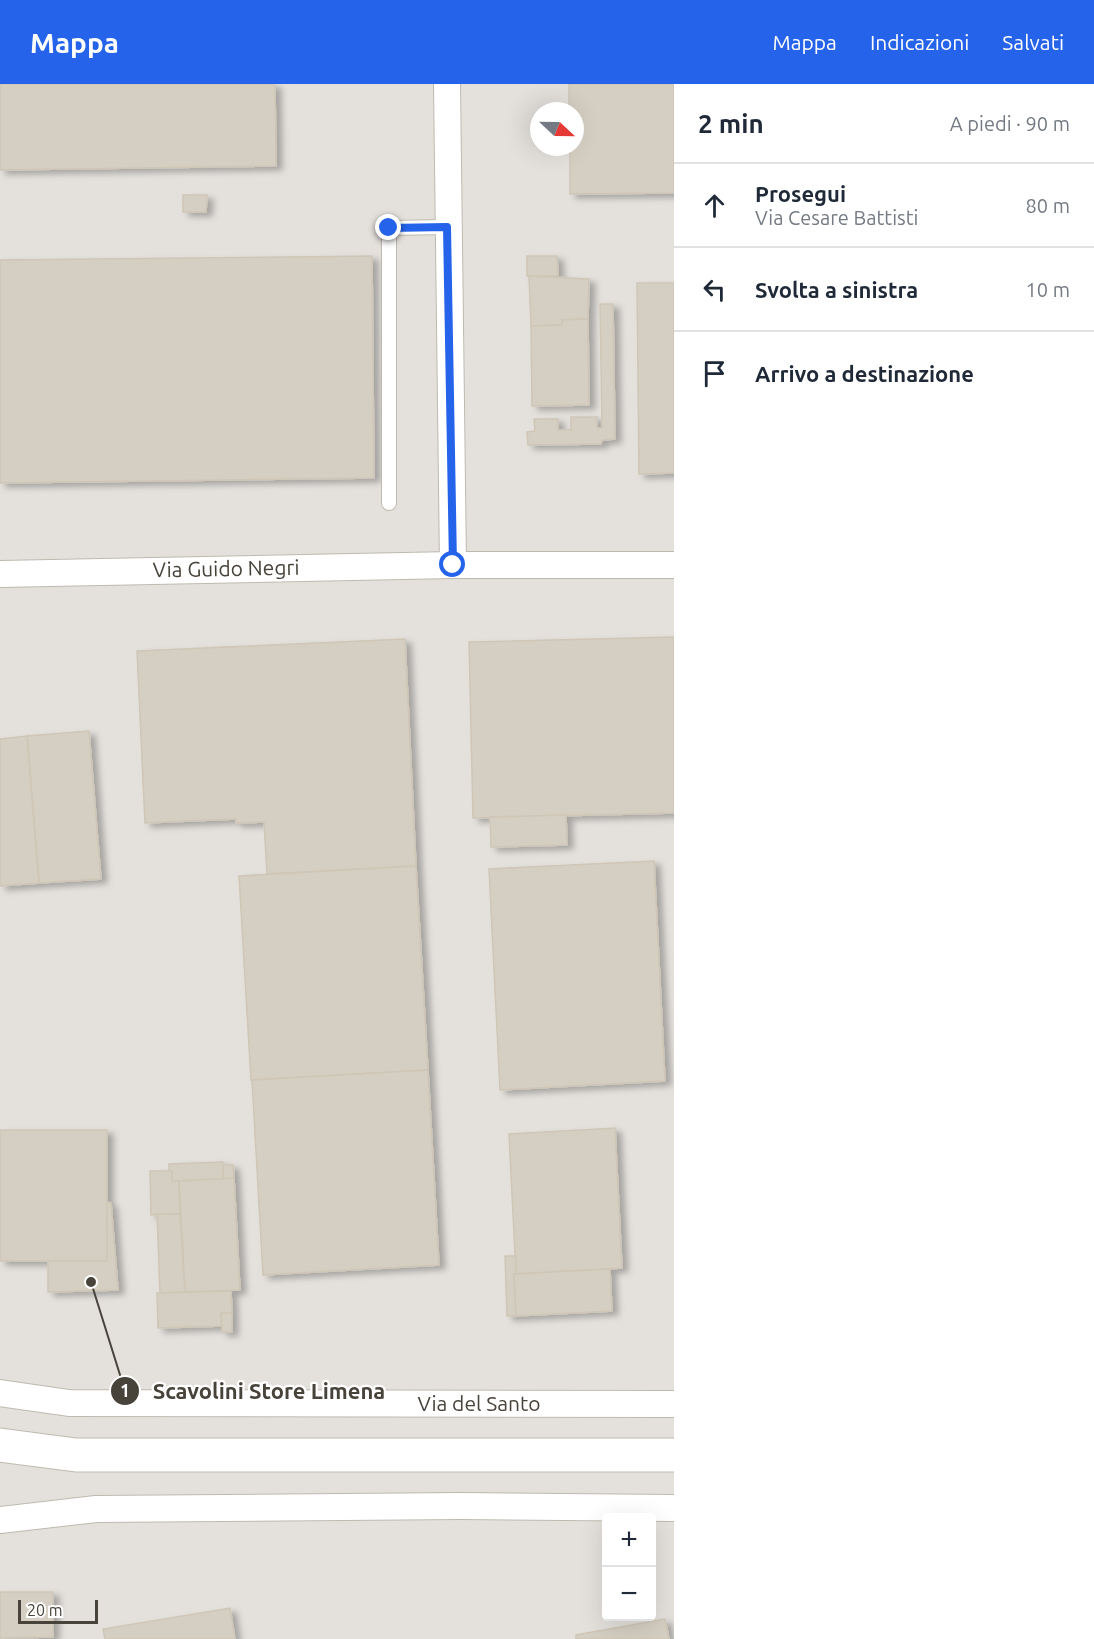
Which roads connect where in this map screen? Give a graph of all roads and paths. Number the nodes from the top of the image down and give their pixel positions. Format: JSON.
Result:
{"nodes":[{"id":1,"x":447,"y":84,"type":"edge"},
{"id":2,"x":447,"y":227,"type":"junction"},
{"id":3,"x":389,"y":503,"type":"dead end"},
{"id":4,"x":453,"y":565,"type":"junction"},
{"id":5,"x":674,"y":565,"type":"edge"},
{"id":6,"x":0,"y":574,"type":"edge"},
{"id":7,"x":10,"y":1394,"type":"edge"},
{"id":8,"x":674,"y":1404,"type":"edge"},
{"id":9,"x":0,"y":1445,"type":"edge"},
{"id":10,"x":76,"y":1455,"type":"junction"},
{"id":11,"x":674,"y":1455,"type":"edge"},
{"id":12,"x":0,"y":1468,"type":"edge"},
{"id":13,"x":674,"y":1508,"type":"edge"},
{"id":14,"x":9,"y":1518,"type":"edge"}],
"edges":[{"from":1,"to":2,"type":"street"},
{"from":2,"to":3,"type":"lane"},
{"from":2,"to":4,"type":"street"},
{"from":4,"to":5,"type":"street","name":"Via Guido Negri"},
{"from":4,"to":6,"type":"street","name":"Via Guido Negri"},
{"from":7,"to":8,"type":"street","name":"Via del Santo"},
{"from":9,"to":10,"type":"street"},
{"from":10,"to":11,"type":"street"},
{"from":10,"to":12,"type":"street"},
{"from":13,"to":14,"type":"street"}]}
